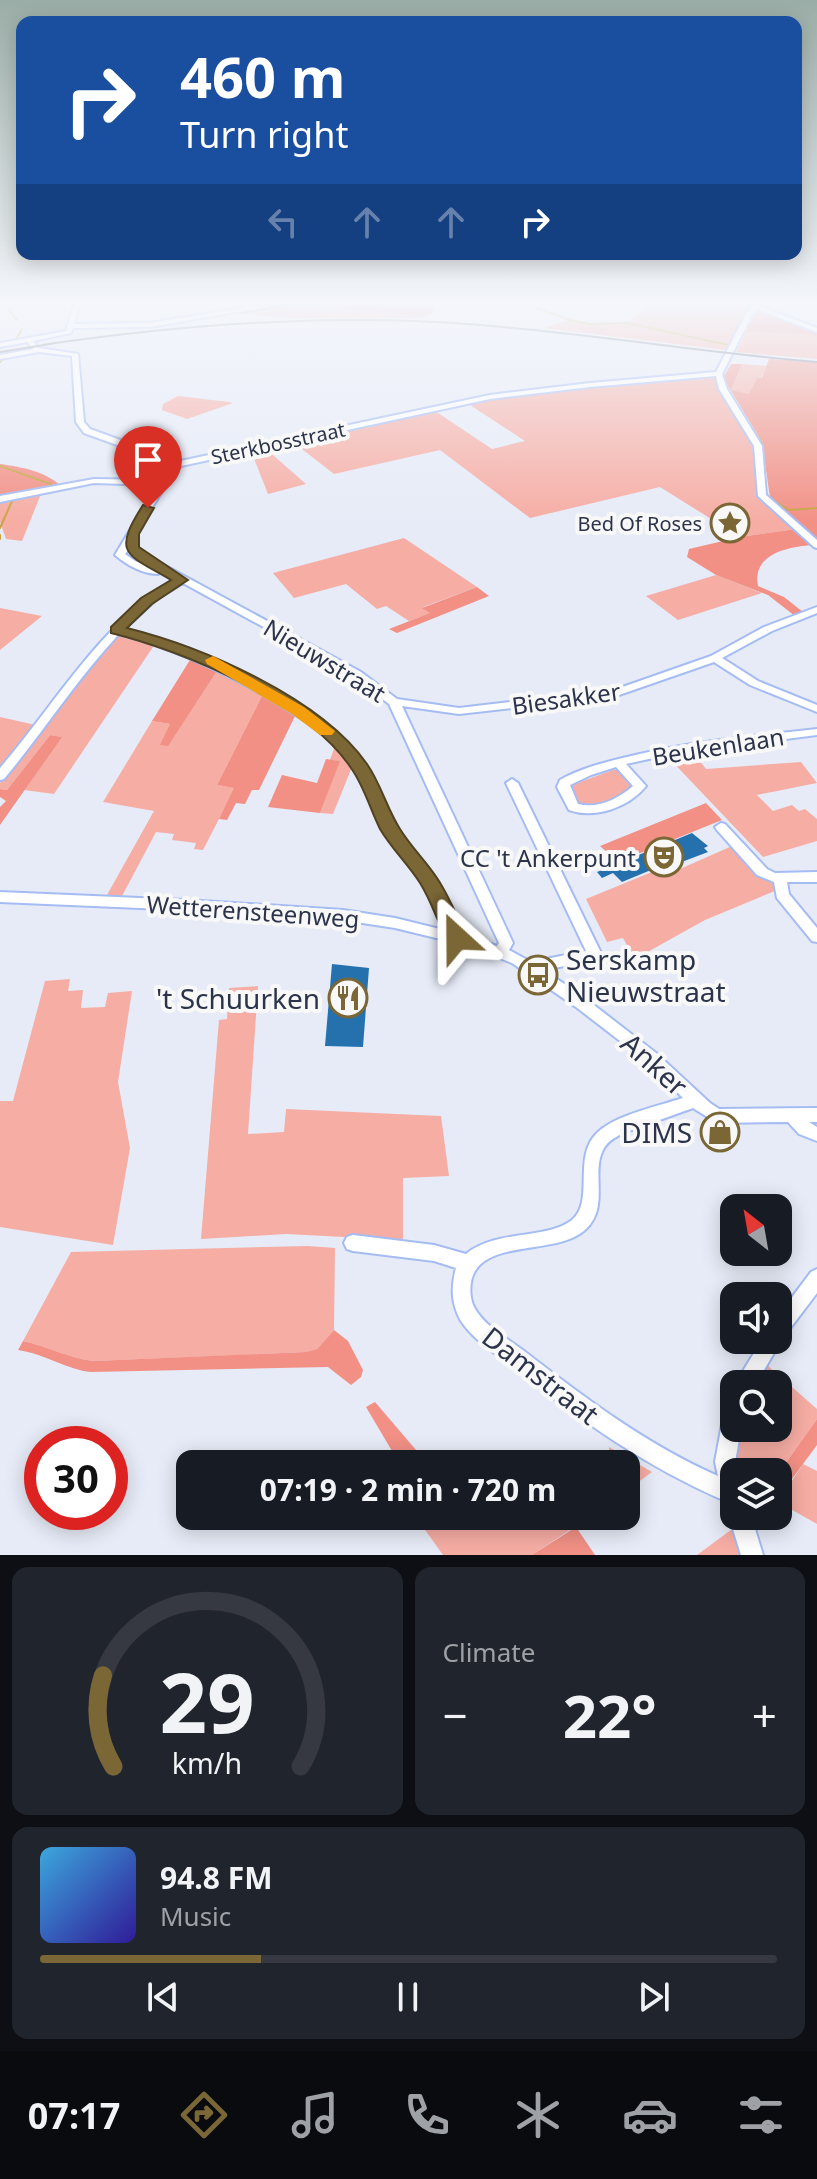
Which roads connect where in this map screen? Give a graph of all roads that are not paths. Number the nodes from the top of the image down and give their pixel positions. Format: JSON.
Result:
{"nodes":[{"id":1,"x":77,"y":378,"type":"edge"},
{"id":2,"x":677,"y":378,"type":"edge"},
{"id":3,"x":720,"y":378,"type":"edge"},
{"id":4,"x":169,"y":466,"type":"junction"},
{"id":5,"x":163,"y":483,"type":"junction"},
{"id":6,"x":0,"y":499,"type":"edge"},
{"id":7,"x":817,"y":545,"type":"edge"},
{"id":8,"x":181,"y":580,"type":"junction"},
{"id":9,"x":817,"y":610,"type":"edge"},
{"id":10,"x":116,"y":630,"type":"junction"},
{"id":11,"x":715,"y":658,"type":"junction"},
{"id":12,"x":394,"y":702,"type":"junction"},
{"id":13,"x":817,"y":709,"type":"edge"},
{"id":14,"x":817,"y":732,"type":"edge"},
{"id":15,"x":620,"y":764,"type":"junction"},
{"id":16,"x":0,"y":776,"type":"edge"},
{"id":17,"x":512,"y":783,"type":"dead end"},
{"id":18,"x":721,"y":827,"type":"dead end"},
{"id":19,"x":817,"y":877,"type":"edge"},
{"id":20,"x":780,"y":880,"type":"junction"},
{"id":21,"x":0,"y":897,"type":"edge"},
{"id":22,"x":817,"y":937,"type":"edge"},
{"id":23,"x":457,"y":938,"type":"junction"},
{"id":24,"x":501,"y":952,"type":"junction"},
{"id":25,"x":531,"y":967,"type":"junction"},
{"id":26,"x":696,"y":1100,"type":"junction"},
{"id":27,"x":817,"y":1115,"type":"edge"},
{"id":28,"x":794,"y":1117,"type":"junction"},
{"id":29,"x":817,"y":1134,"type":"edge"},
{"id":30,"x":353,"y":1243,"type":"dead end"},
{"id":31,"x":468,"y":1263,"type":"junction"},
{"id":32,"x":817,"y":1278,"type":"edge"},
{"id":33,"x":792,"y":1313,"type":"edge"},
{"id":34,"x":720,"y":1492,"type":"edge"},
{"id":35,"x":744,"y":1530,"type":"edge"},
{"id":36,"x":752,"y":1555,"type":"edge"}],
"edges":[{"from":1,"to":4,"type":"street"},
{"from":2,"to":4,"type":"street","name":"Sterkbosstraat"},
{"from":3,"to":7,"type":"street"},
{"from":4,"to":5,"type":"street","name":"Nieuwstraat"},
{"from":5,"to":6,"type":"street"},
{"from":5,"to":8,"type":"street","name":"Nieuwstraat"},
{"from":8,"to":10,"type":"street"},
{"from":8,"to":12,"type":"street","name":"Nieuwstraat"},
{"from":9,"to":11,"type":"street","name":"Biesakker"},
{"from":10,"to":16,"type":"street"},
{"from":10,"to":23,"type":"street"},
{"from":11,"to":12,"type":"street","name":"Biesakker"},
{"from":11,"to":13,"type":"street"},
{"from":12,"to":24,"type":"street","name":"Nieuwstraat"},
{"from":14,"to":15,"type":"street","name":"Beukenlaan"},
{"from":15,"to":15,"type":"street","name":"Beukenlaan"},
{"from":17,"to":25,"type":"street"},
{"from":18,"to":20,"type":"street"},
{"from":19,"to":20,"type":"street"},
{"from":20,"to":22,"type":"street"},
{"from":21,"to":23,"type":"street","name":"Wetterensteenweg"},
{"from":23,"to":24,"type":"street","name":"Wetterensteenweg"},
{"from":24,"to":25,"type":"street","name":"Anker"},
{"from":25,"to":26,"type":"street","name":"Anker"},
{"from":26,"to":28,"type":"street","name":"Anker"},
{"from":26,"to":31,"type":"street"},
{"from":27,"to":28,"type":"street","name":"Anker"},
{"from":28,"to":29,"type":"street"},
{"from":30,"to":31,"type":"street"},
{"from":31,"to":34,"type":"street","name":"Damstraat"},
{"from":32,"to":33,"type":"street"},
{"from":35,"to":36,"type":"street"}]}
